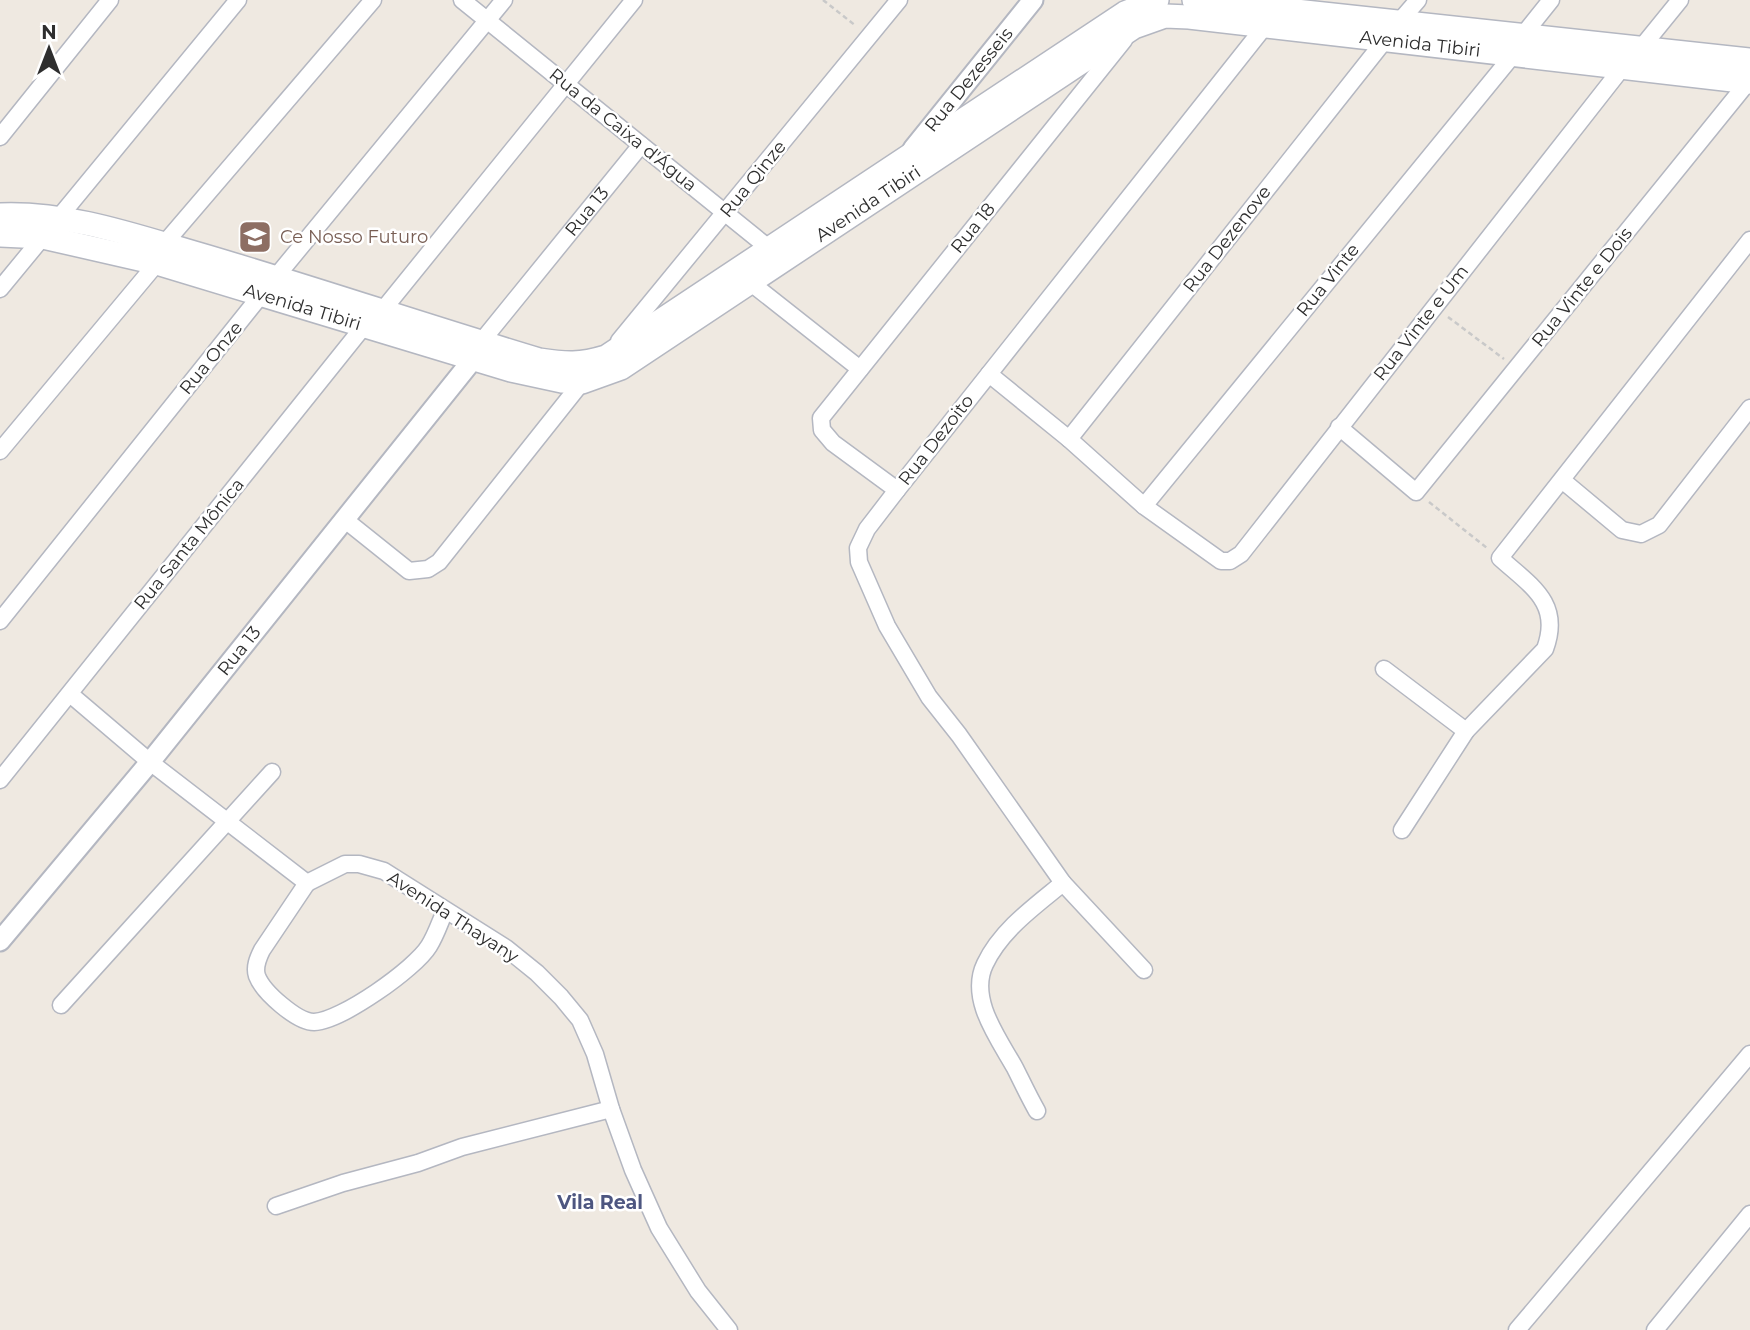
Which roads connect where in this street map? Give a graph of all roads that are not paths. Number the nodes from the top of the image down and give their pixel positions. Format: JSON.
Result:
{"nodes":[{"id":1,"x":110,"y":0,"type":"edge"},
{"id":2,"x":238,"y":0,"type":"edge"},
{"id":3,"x":373,"y":0,"type":"edge"},
{"id":4,"x":462,"y":0,"type":"edge"},
{"id":5,"x":504,"y":0,"type":"edge"},
{"id":6,"x":634,"y":0,"type":"edge"},
{"id":7,"x":899,"y":0,"type":"edge"},
{"id":8,"x":1033,"y":0,"type":"edge"},
{"id":9,"x":1157,"y":0,"type":"edge"},
{"id":10,"x":1194,"y":0,"type":"edge"},
{"id":11,"x":1418,"y":0,"type":"edge"},
{"id":12,"x":1551,"y":0,"type":"edge"},
{"id":13,"x":1680,"y":0,"type":"edge"},
{"id":14,"x":1277,"y":11,"type":"edge"},
{"id":15,"x":487,"y":20,"type":"junction"},
{"id":16,"x":1130,"y":20,"type":"junction"},
{"id":17,"x":1392,"y":31,"type":"junction"},
{"id":18,"x":1518,"y":45,"type":"junction"},
{"id":19,"x":1641,"y":48,"type":"junction"},
{"id":20,"x":1622,"y":68,"type":"junction"},
{"id":21,"x":1749,"y":75,"type":"edge"},
{"id":22,"x":566,"y":84,"type":"junction"},
{"id":23,"x":0,"y":137,"type":"edge"},
{"id":24,"x":641,"y":145,"type":"junction"},
{"id":25,"x":905,"y":159,"type":"junction"},
{"id":26,"x":726,"y":213,"type":"junction"},
{"id":27,"x":0,"y":215,"type":"edge"},
{"id":28,"x":59,"y":217,"type":"junction"},
{"id":29,"x":0,"y":235,"type":"edge"},
{"id":30,"x":43,"y":237,"type":"junction"},
{"id":31,"x":1750,"y":240,"type":"edge"},
{"id":32,"x":160,"y":254,"type":"junction"},
{"id":33,"x":777,"y":255,"type":"junction"},
{"id":34,"x":277,"y":277,"type":"junction"},
{"id":35,"x":751,"y":283,"type":"junction"},
{"id":36,"x":0,"y":289,"type":"edge"},
{"id":37,"x":261,"y":295,"type":"junction"},
{"id":38,"x":382,"y":311,"type":"junction"},
{"id":39,"x":364,"y":326,"type":"junction"},
{"id":40,"x":478,"y":350,"type":"junction"},
{"id":41,"x":606,"y":357,"type":"junction"},
{"id":42,"x":860,"y":369,"type":"junction"},
{"id":43,"x":989,"y":374,"type":"junction"},
{"id":44,"x":582,"y":383,"type":"junction"},
{"id":45,"x":1750,"y":408,"type":"edge"},
{"id":46,"x":1339,"y":427,"type":"junction"},
{"id":47,"x":1069,"y":439,"type":"junction"},
{"id":48,"x":0,"y":451,"type":"edge"},
{"id":49,"x":1562,"y":480,"type":"junction"},
{"id":50,"x":897,"y":490,"type":"junction"},
{"id":51,"x":1144,"y":506,"type":"junction"},
{"id":52,"x":344,"y":519,"type":"junction"},
{"id":53,"x":3,"y":612,"type":"edge"},
{"id":54,"x":1384,"y":669,"type":"dead end"},
{"id":55,"x":70,"y":694,"type":"junction"},
{"id":56,"x":1465,"y":731,"type":"junction"},
{"id":57,"x":150,"y":762,"type":"junction"},
{"id":58,"x":272,"y":772,"type":"dead end"},
{"id":59,"x":0,"y":780,"type":"edge"},
{"id":60,"x":228,"y":822,"type":"junction"},
{"id":61,"x":1402,"y":830,"type":"dead end"},
{"id":62,"x":307,"y":883,"type":"junction"},
{"id":63,"x":1063,"y":883,"type":"junction"},
{"id":64,"x":444,"y":911,"type":"junction"},
{"id":65,"x":0,"y":941,"type":"edge"},
{"id":66,"x":1144,"y":970,"type":"dead end"},
{"id":67,"x":61,"y":1005,"type":"dead end"},
{"id":68,"x":1750,"y":1054,"type":"edge"},
{"id":69,"x":611,"y":1109,"type":"junction"},
{"id":70,"x":1037,"y":1111,"type":"dead end"},
{"id":71,"x":276,"y":1206,"type":"dead end"},
{"id":72,"x":1750,"y":1214,"type":"edge"},
{"id":73,"x":729,"y":1330,"type":"edge"},
{"id":74,"x":1517,"y":1330,"type":"edge"},
{"id":75,"x":1655,"y":1330,"type":"edge"}],
"edges":[{"from":1,"to":23,"type":"street"},
{"from":2,"to":28,"type":"street"},
{"from":3,"to":32,"type":"street"},
{"from":4,"to":15,"type":"street","name":"Rua da Caixa d'Água"},
{"from":5,"to":15,"type":"street","name":"Rua Onze"},
{"from":6,"to":22,"type":"street","name":"Rua Santa Mônica"},
{"from":7,"to":26,"type":"street","name":"Rua Qinze"},
{"from":8,"to":25,"type":"street","name":"Rua Dezesseis"},
{"from":9,"to":16,"type":"main road","name":"Avenida Tibiri"},
{"from":10,"to":14,"type":"main road","name":"Avenida Tibiri"},
{"from":11,"to":17,"type":"street","name":"Rua Dezenove"},
{"from":12,"to":18,"type":"street","name":"Rua Vinte"},
{"from":13,"to":19,"type":"street"},
{"from":14,"to":16,"type":"main road","name":"Avenida Tibiri"},
{"from":14,"to":17,"type":"main road","name":"Avenida Tibiri"},
{"from":14,"to":43,"type":"street","name":"Rua Dezoito"},
{"from":15,"to":22,"type":"street","name":"Rua da Caixa d'Água"},
{"from":15,"to":34,"type":"street","name":"Rua Onze"},
{"from":16,"to":25,"type":"main road","name":"Avenida Tibiri"},
{"from":16,"to":33,"type":"main road","name":"Avenida Tibiri"},
{"from":16,"to":42,"type":"street","name":"Rua 18"},
{"from":17,"to":18,"type":"main road","name":"Avenida Tibiri"},
{"from":17,"to":47,"type":"street","name":"Rua Dezenove"},
{"from":18,"to":19,"type":"main road","name":"Avenida Tibiri"},
{"from":18,"to":20,"type":"main road","name":"Avenida Tibiri"},
{"from":18,"to":51,"type":"street","name":"Rua Vinte"},
{"from":19,"to":21,"type":"main road","name":"Avenida Tibiri"},
{"from":20,"to":21,"type":"main road","name":"Avenida Tibiri"},
{"from":20,"to":46,"type":"street","name":"Rua Vinte e Um"},
{"from":21,"to":46,"type":"street","name":"Rua Vinte e Dois"},
{"from":22,"to":24,"type":"street","name":"Rua da Caixa d'Água"},
{"from":22,"to":38,"type":"street","name":"Rua Santa Mônica"},
{"from":24,"to":26,"type":"street","name":"Rua da Caixa d'Água"},
{"from":24,"to":40,"type":"street","name":"Rua 13"},
{"from":25,"to":33,"type":"main road","name":"Avenida Tibiri"},
{"from":26,"to":33,"type":"street","name":"Rua da Caixa d'Água"},
{"from":26,"to":41,"type":"street","name":"Rua Qinze"},
{"from":27,"to":28,"type":"main road","name":"Avenida Tibiri"},
{"from":28,"to":30,"type":"street"},
{"from":28,"to":32,"type":"main road","name":"Avenida Tibiri"},
{"from":29,"to":30,"type":"main road","name":"Avenida Tibiri"},
{"from":30,"to":32,"type":"main road","name":"Avenida Tibiri"},
{"from":30,"to":36,"type":"street"},
{"from":31,"to":49,"type":"street"},
{"from":32,"to":34,"type":"main road","name":"Avenida Tibiri"},
{"from":32,"to":37,"type":"main road","name":"Avenida Tibiri"},
{"from":32,"to":48,"type":"street"},
{"from":33,"to":35,"type":"main road","name":"Avenida Tibiri"},
{"from":33,"to":41,"type":"main road","name":"Avenida Tibiri"},
{"from":34,"to":37,"type":"street","name":"Rua Onze"},
{"from":34,"to":38,"type":"main road","name":"Avenida Tibiri"},
{"from":35,"to":42,"type":"street"},
{"from":35,"to":44,"type":"main road","name":"Avenida Tibiri"},
{"from":37,"to":39,"type":"main road","name":"Avenida Tibiri"},
{"from":37,"to":53,"type":"street","name":"Rua Onze"},
{"from":38,"to":39,"type":"street","name":"Rua Santa Mônica"},
{"from":38,"to":40,"type":"main road","name":"Avenida Tibiri"},
{"from":39,"to":40,"type":"main road","name":"Avenida Tibiri"},
{"from":39,"to":55,"type":"street","name":"Rua Santa Mônica"},
{"from":40,"to":41,"type":"main road","name":"Avenida Tibiri"},
{"from":40,"to":44,"type":"main road","name":"Avenida Tibiri"},
{"from":40,"to":52,"type":"street","name":"Rua 13"},
{"from":42,"to":50,"type":"street","name":"Rua 18"},
{"from":43,"to":47,"type":"street"},
{"from":43,"to":50,"type":"street","name":"Rua Dezoito"},
{"from":44,"to":52,"type":"street"},
{"from":45,"to":49,"type":"street"},
{"from":46,"to":51,"type":"street","name":"Rua Vinte e Um"},
{"from":47,"to":51,"type":"street"},
{"from":49,"to":56,"type":"street"},
{"from":50,"to":63,"type":"street","name":"Rua Dezoito"},
{"from":52,"to":57,"type":"street","name":"Rua 13"},
{"from":54,"to":56,"type":"street"},
{"from":55,"to":57,"type":"street"},
{"from":55,"to":59,"type":"street","name":"Rua Santa Mônica"},
{"from":56,"to":61,"type":"street"},
{"from":57,"to":60,"type":"street"},
{"from":57,"to":65,"type":"street","name":"Rua 13"},
{"from":58,"to":60,"type":"street"},
{"from":60,"to":62,"type":"street"},
{"from":60,"to":67,"type":"street"},
{"from":62,"to":64,"type":"street","name":"Avenida Thayany"},
{"from":62,"to":64,"type":"street"},
{"from":63,"to":66,"type":"street","name":"Rua Dezoito"},
{"from":63,"to":70,"type":"street"},
{"from":64,"to":69,"type":"street","name":"Avenida Thayany"},
{"from":68,"to":74,"type":"street"},
{"from":69,"to":71,"type":"street"},
{"from":69,"to":73,"type":"street","name":"Avenida Thayany"},
{"from":72,"to":75,"type":"street"}]}
